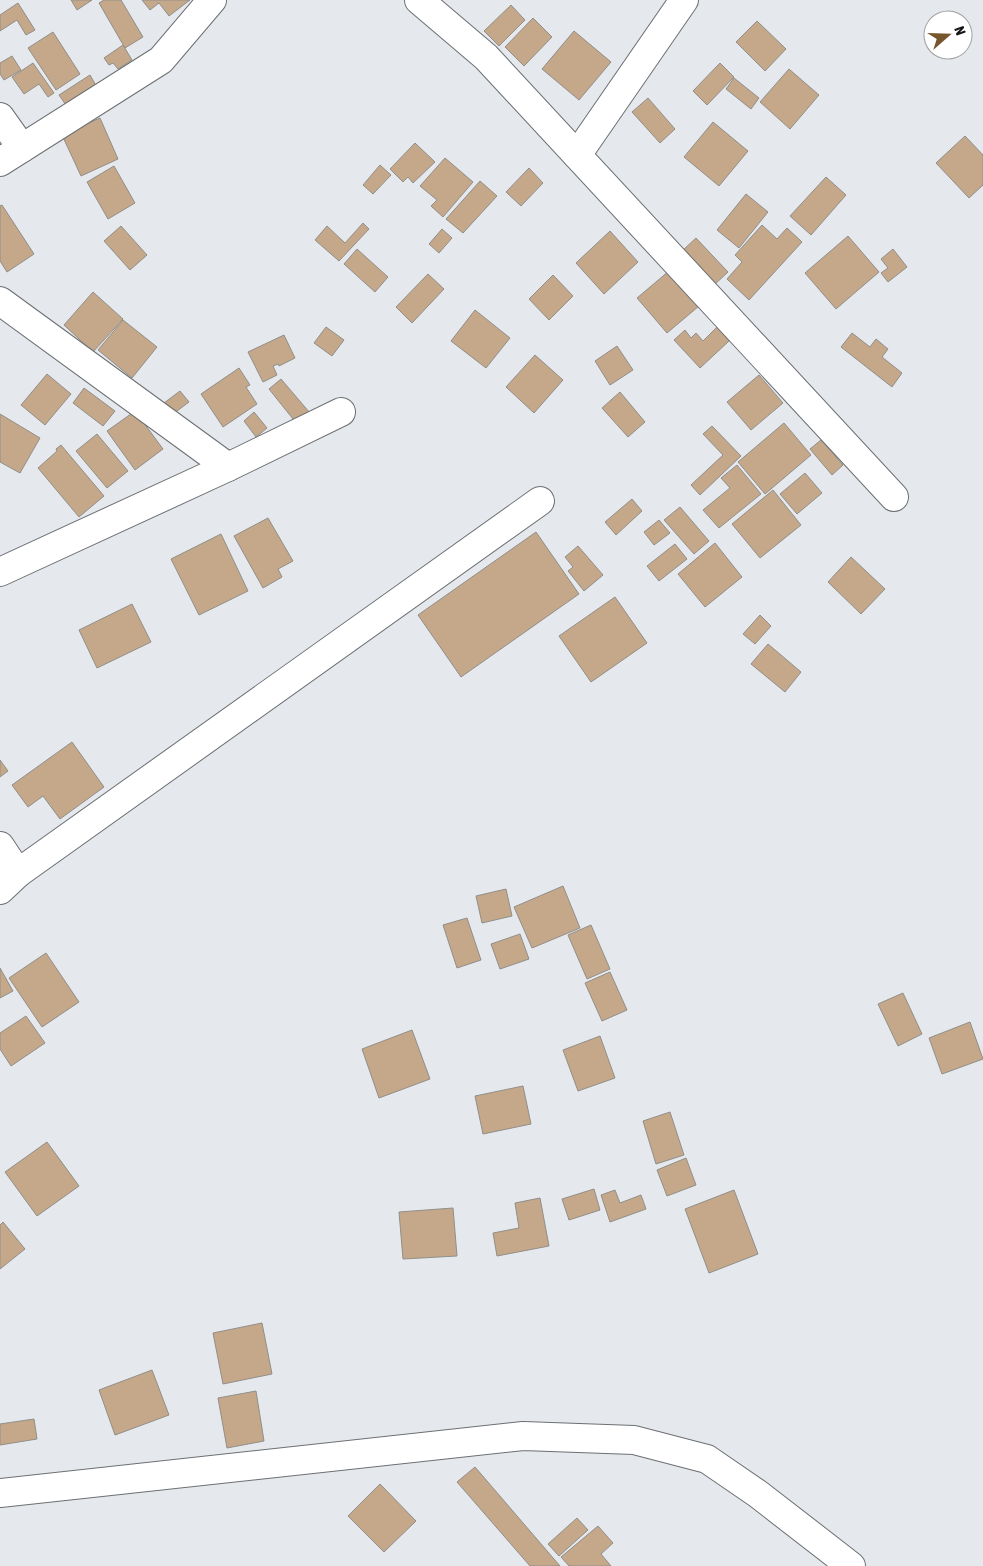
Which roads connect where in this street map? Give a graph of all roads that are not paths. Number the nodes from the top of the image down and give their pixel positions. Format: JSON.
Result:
{"nodes":[{"id":1,"x":212,"y":0,"type":"edge"},
{"id":2,"x":419,"y":0,"type":"edge"},
{"id":3,"x":684,"y":0,"type":"edge"},
{"id":4,"x":0,"y":117,"type":"edge"},
{"id":5,"x":11,"y":155,"type":"edge"},
{"id":6,"x":577,"y":155,"type":"junction"},
{"id":7,"x":0,"y":301,"type":"edge"},
{"id":8,"x":341,"y":412,"type":"dead end"},
{"id":9,"x":228,"y":467,"type":"junction"},
{"id":10,"x":894,"y":498,"type":"dead end"},
{"id":11,"x":540,"y":501,"type":"dead end"},
{"id":12,"x":0,"y":572,"type":"edge"},
{"id":13,"x":0,"y":846,"type":"edge"},
{"id":14,"x":9,"y":881,"type":"edge"},
{"id":15,"x":0,"y":1493,"type":"edge"},
{"id":16,"x":850,"y":1566,"type":"edge"}],
"edges":[{"from":1,"to":5,"type":"street"},
{"from":2,"to":6,"type":"street"},
{"from":3,"to":6,"type":"street"},
{"from":4,"to":5,"type":"street"},
{"from":6,"to":10,"type":"street"},
{"from":7,"to":9,"type":"street"},
{"from":8,"to":9,"type":"street"},
{"from":9,"to":12,"type":"street"},
{"from":11,"to":14,"type":"street"},
{"from":13,"to":14,"type":"street"},
{"from":15,"to":16,"type":"street"}]}
